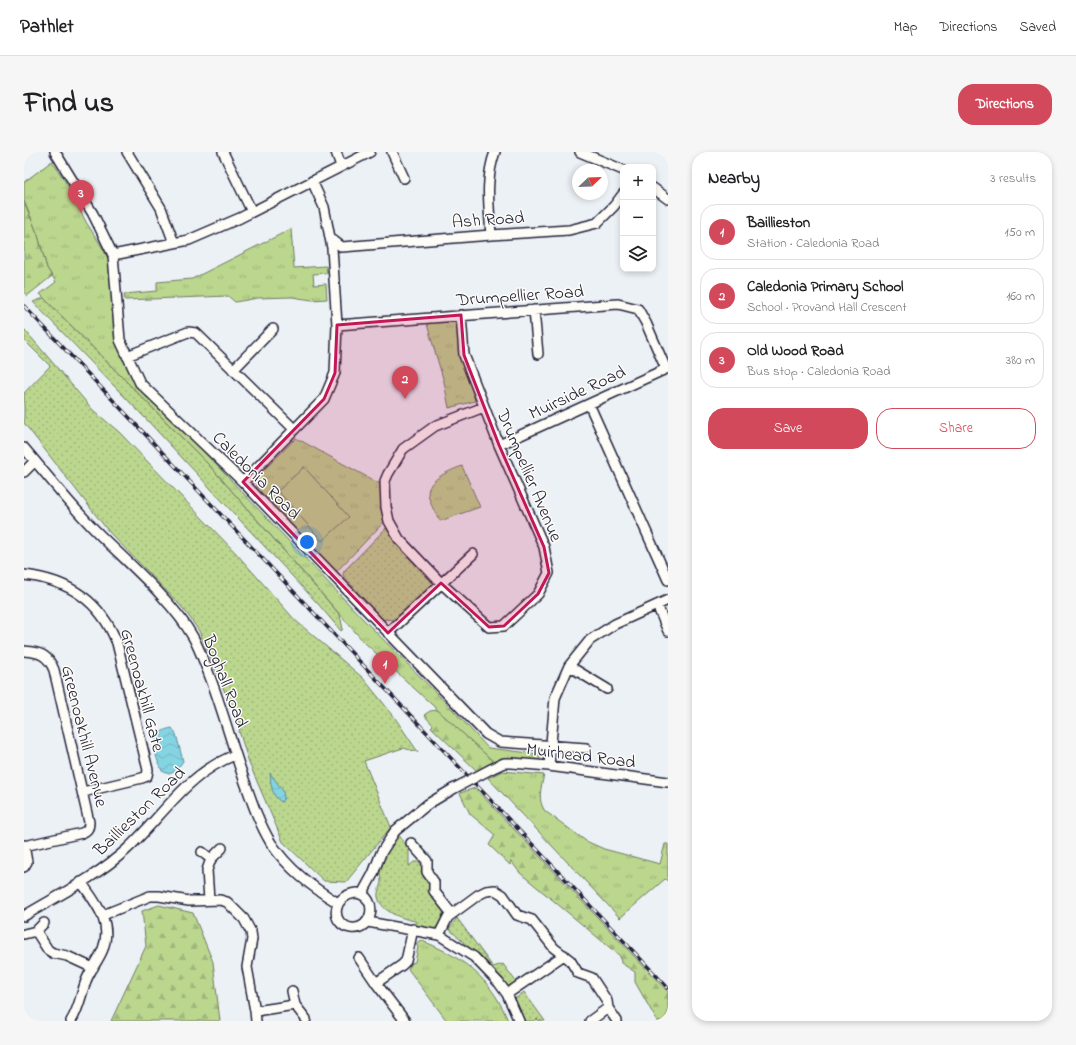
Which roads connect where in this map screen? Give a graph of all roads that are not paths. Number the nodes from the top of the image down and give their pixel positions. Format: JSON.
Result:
{"nodes":[{"id":1,"x":55,"y":152,"type":"edge"},
{"id":2,"x":127,"y":152,"type":"edge"},
{"id":3,"x":223,"y":152,"type":"edge"},
{"id":4,"x":336,"y":152,"type":"edge"},
{"id":5,"x":370,"y":152,"type":"edge"},
{"id":6,"x":392,"y":152,"type":"edge"},
{"id":7,"x":495,"y":152,"type":"edge"},
{"id":8,"x":580,"y":152,"type":"edge"},
{"id":9,"x":341,"y":166,"type":"junction"},
{"id":10,"x":620,"y":169,"type":"edge"},
{"id":11,"x":404,"y":178,"type":"dead end"},
{"id":12,"x":312,"y":181,"type":"junction"},
{"id":13,"x":656,"y":190,"type":"edge"},
{"id":14,"x":620,"y":198,"type":"edge"},
{"id":15,"x":668,"y":199,"type":"edge"},
{"id":16,"x":252,"y":212,"type":"junction"},
{"id":17,"x":491,"y":235,"type":"junction"},
{"id":18,"x":330,"y":238,"type":"junction"},
{"id":19,"x":174,"y":243,"type":"junction"},
{"id":20,"x":342,"y":247,"type":"junction"},
{"id":21,"x":113,"y":255,"type":"junction"},
{"id":22,"x":333,"y":257,"type":"junction"},
{"id":23,"x":534,"y":310,"type":"junction"},
{"id":24,"x":461,"y":315,"type":"junction"},
{"id":25,"x":337,"y":325,"type":"junction"},
{"id":26,"x":273,"y":329,"type":"dead end"},
{"id":27,"x":538,"y":354,"type":"dead end"},
{"id":28,"x":127,"y":356,"type":"junction"},
{"id":29,"x":667,"y":368,"type":"edge"},
{"id":30,"x":233,"y":370,"type":"junction"},
{"id":31,"x":589,"y":404,"type":"junction"},
{"id":32,"x":484,"y":407,"type":"junction"},
{"id":33,"x":294,"y":429,"type":"junction"},
{"id":34,"x":499,"y":445,"type":"junction"},
{"id":35,"x":24,"y":448,"type":"edge"},
{"id":36,"x":35,"y":461,"type":"junction"},
{"id":37,"x":24,"y":472,"type":"edge"},
{"id":38,"x":243,"y":482,"type":"junction"},
{"id":39,"x":473,"y":554,"type":"dead end"},
{"id":40,"x":24,"y":575,"type":"edge"},
{"id":41,"x":668,"y":580,"type":"edge"},
{"id":42,"x":441,"y":584,"type":"junction"},
{"id":43,"x":668,"y":600,"type":"edge"},
{"id":44,"x":657,"y":605,"type":"junction"},
{"id":45,"x":668,"y":631,"type":"edge"},
{"id":46,"x":388,"y":633,"type":"junction"},
{"id":47,"x":24,"y":651,"type":"edge"},
{"id":48,"x":569,"y":666,"type":"junction"},
{"id":49,"x":607,"y":689,"type":"dead end"},
{"id":50,"x":551,"y":746,"type":"junction"},
{"id":51,"x":586,"y":748,"type":"dead end"},
{"id":52,"x":235,"y":755,"type":"junction"},
{"id":53,"x":550,"y":766,"type":"junction"},
{"id":54,"x":668,"y":782,"type":"edge"},
{"id":55,"x":83,"y":792,"type":"junction"},
{"id":56,"x":411,"y":843,"type":"dead end"},
{"id":57,"x":24,"y":846,"type":"edge"},
{"id":58,"x":222,"y":848,"type":"dead end"},
{"id":59,"x":202,"y":852,"type":"dead end"},
{"id":60,"x":211,"y":859,"type":"junction"},
{"id":61,"x":24,"y":866,"type":"edge"},
{"id":62,"x":82,"y":882,"type":"junction"},
{"id":63,"x":362,"y":894,"type":"junction"},
{"id":64,"x":209,"y":900,"type":"junction"},
{"id":65,"x":338,"y":903,"type":"junction"},
{"id":66,"x":452,"y":914,"type":"junction"},
{"id":67,"x":103,"y":915,"type":"junction"},
{"id":68,"x":24,"y":916,"type":"edge"},
{"id":69,"x":368,"y":922,"type":"junction"},
{"id":70,"x":44,"y":923,"type":"dead end"},
{"id":71,"x":413,"y":930,"type":"junction"},
{"id":72,"x":36,"y":931,"type":"junction"},
{"id":73,"x":24,"y":934,"type":"edge"},
{"id":74,"x":439,"y":935,"type":"junction"},
{"id":75,"x":564,"y":955,"type":"junction"},
{"id":76,"x":359,"y":958,"type":"dead end"},
{"id":77,"x":93,"y":968,"type":"junction"},
{"id":78,"x":376,"y":983,"type":"junction"},
{"id":79,"x":292,"y":991,"type":"dead end"},
{"id":80,"x":507,"y":994,"type":"junction"},
{"id":81,"x":295,"y":1005,"type":"junction"},
{"id":82,"x":608,"y":1008,"type":"junction"},
{"id":83,"x":255,"y":1011,"type":"junction"},
{"id":84,"x":306,"y":1019,"type":"dead end"},
{"id":85,"x":71,"y":1021,"type":"edge"},
{"id":86,"x":256,"y":1021,"type":"edge"},
{"id":87,"x":405,"y":1021,"type":"edge"},
{"id":88,"x":519,"y":1021,"type":"edge"},
{"id":89,"x":590,"y":1021,"type":"edge"},
{"id":90,"x":617,"y":1021,"type":"edge"}],
"edges":[{"from":1,"to":21,"type":"street","name":"Caledonia Road"},
{"from":2,"to":19,"type":"street"},
{"from":3,"to":16,"type":"street"},
{"from":4,"to":9,"type":"street"},
{"from":5,"to":9,"type":"street"},
{"from":6,"to":11,"type":"street"},
{"from":7,"to":17,"type":"street"},
{"from":8,"to":10,"type":"street"},
{"from":9,"to":12,"type":"street"},
{"from":12,"to":16,"type":"street"},
{"from":12,"to":18,"type":"street"},
{"from":13,"to":15,"type":"street"},
{"from":14,"to":17,"type":"street","name":"Ash Road"},
{"from":16,"to":19,"type":"street"},
{"from":17,"to":20,"type":"street","name":"Ash Road"},
{"from":18,"to":20,"type":"street"},
{"from":18,"to":22,"type":"street"},
{"from":19,"to":21,"type":"street"},
{"from":20,"to":22,"type":"street"},
{"from":21,"to":28,"type":"street","name":"Caledonia Road"},
{"from":22,"to":25,"type":"street"},
{"from":23,"to":24,"type":"street","name":"Drumpellier Road"},
{"from":23,"to":27,"type":"street"},
{"from":23,"to":29,"type":"street","name":"Drumpellier Road"},
{"from":24,"to":25,"type":"street","name":"Drumpellier Road"},
{"from":24,"to":32,"type":"street","name":"Drumpellier Avenue"},
{"from":25,"to":33,"type":"street"},
{"from":26,"to":30,"type":"street"},
{"from":28,"to":30,"type":"street"},
{"from":28,"to":38,"type":"street","name":"Caledonia Road"},
{"from":29,"to":31,"type":"street","name":"Muirside Road"},
{"from":30,"to":33,"type":"street"},
{"from":31,"to":34,"type":"street","name":"Muirside Road"},
{"from":31,"to":41,"type":"street"},
{"from":32,"to":34,"type":"street","name":"Drumpellier Avenue"},
{"from":32,"to":42,"type":"street","name":"Drumpellier Avenue"},
{"from":33,"to":38,"type":"street"},
{"from":34,"to":42,"type":"street","name":"Drumpellier Avenue"},
{"from":35,"to":36,"type":"street","name":"Boghall Road"},
{"from":36,"to":37,"type":"street"},
{"from":36,"to":52,"type":"street","name":"Boghall Road"},
{"from":38,"to":46,"type":"street","name":"Caledonia Road"},
{"from":39,"to":42,"type":"street"},
{"from":40,"to":55,"type":"street","name":"Greenoakhill Gate"},
{"from":42,"to":46,"type":"street"},
{"from":43,"to":44,"type":"street"},
{"from":44,"to":45,"type":"street"},
{"from":44,"to":48,"type":"street"},
{"from":46,"to":50,"type":"street","name":"Caledonia Road"},
{"from":47,"to":55,"type":"street","name":"Greenoakhill Avenue"},
{"from":48,"to":49,"type":"street"},
{"from":48,"to":50,"type":"street"},
{"from":50,"to":51,"type":"street","name":"Caledonia Road"},
{"from":50,"to":53,"type":"street"},
{"from":52,"to":62,"type":"street","name":"Baillieston Road"},
{"from":52,"to":65,"type":"street","name":"Boghall Road"},
{"from":53,"to":54,"type":"street","name":"Muirhead Road"},
{"from":53,"to":63,"type":"street","name":"Muirhead Road","bridge":true},
{"from":55,"to":57,"type":"street","name":"Greenoakhill Avenue"},
{"from":56,"to":66,"type":"street"},
{"from":57,"to":61,"type":"street"},
{"from":58,"to":60,"type":"street"},
{"from":59,"to":60,"type":"street"},
{"from":60,"to":64,"type":"street"},
{"from":62,"to":67,"type":"street"},
{"from":62,"to":68,"type":"street","name":"Baillieston Road"},
{"from":63,"to":65,"type":"street"},
{"from":63,"to":69,"type":"street"},
{"from":64,"to":67,"type":"street"},
{"from":64,"to":83,"type":"street"},
{"from":65,"to":69,"type":"street"},
{"from":66,"to":74,"type":"street"},
{"from":66,"to":75,"type":"street"},
{"from":67,"to":77,"type":"street"},
{"from":69,"to":71,"type":"street"},
{"from":70,"to":72,"type":"street"},
{"from":71,"to":74,"type":"street"},
{"from":71,"to":78,"type":"street"},
{"from":72,"to":73,"type":"street"},
{"from":72,"to":77,"type":"street"},
{"from":74,"to":80,"type":"street"},
{"from":75,"to":80,"type":"street"},
{"from":75,"to":82,"type":"street"},
{"from":76,"to":78,"type":"street"},
{"from":77,"to":85,"type":"street"},
{"from":78,"to":87,"type":"street"},
{"from":79,"to":81,"type":"street"},
{"from":80,"to":88,"type":"street"},
{"from":81,"to":83,"type":"street"},
{"from":81,"to":84,"type":"street"},
{"from":82,"to":89,"type":"street"},
{"from":82,"to":90,"type":"street"},
{"from":83,"to":86,"type":"street"}]}
